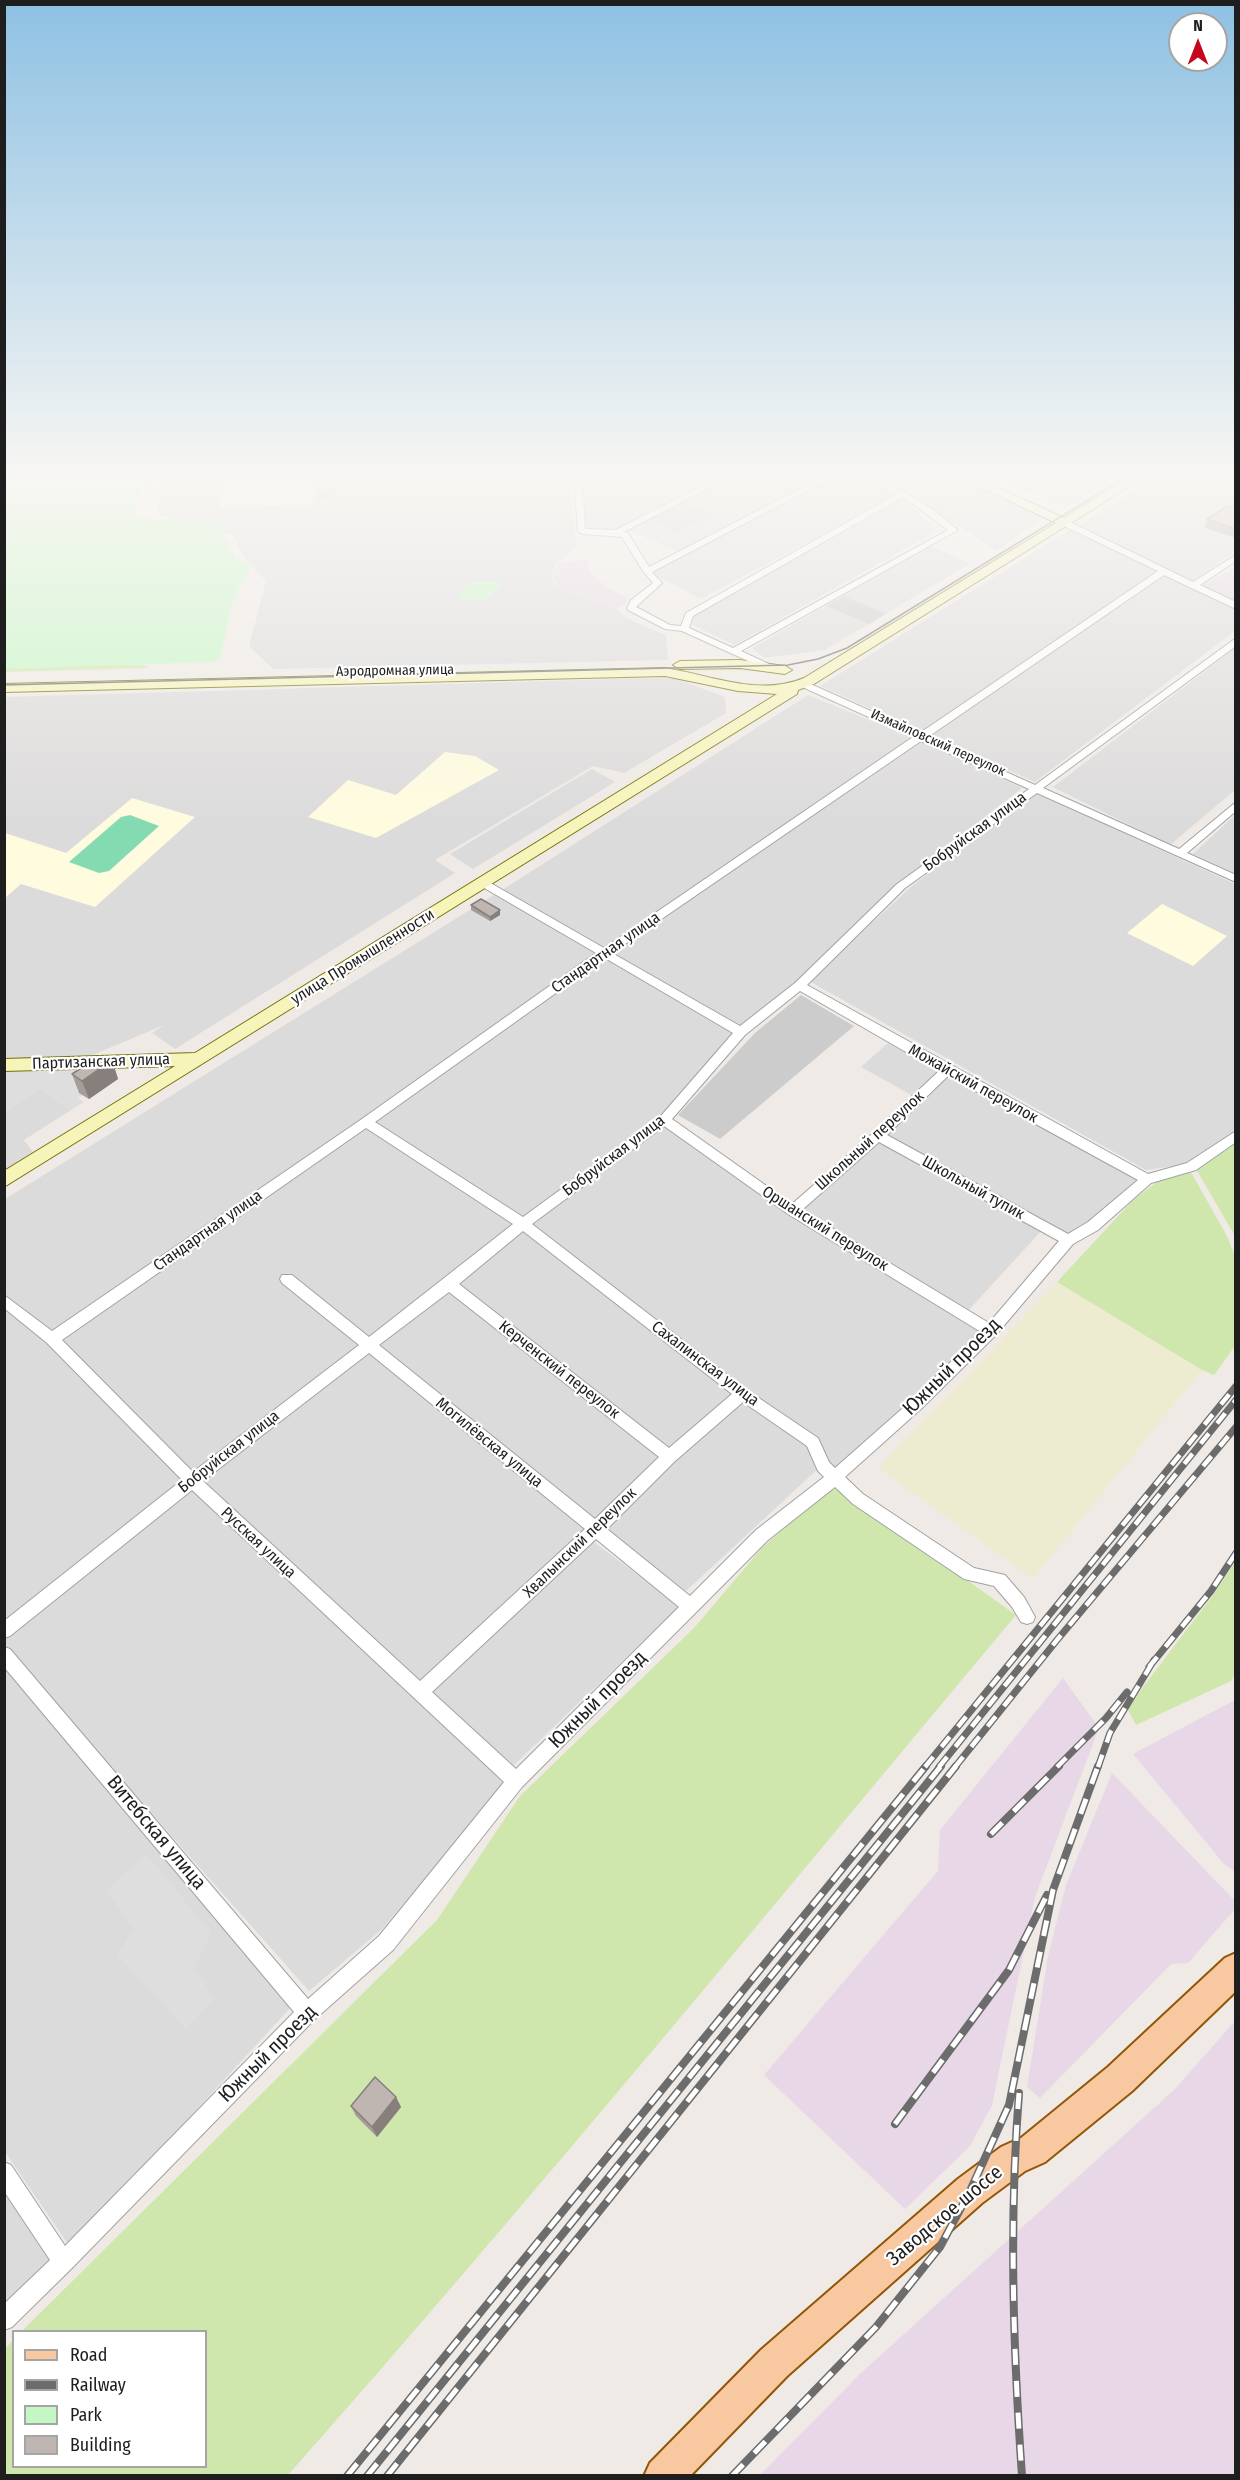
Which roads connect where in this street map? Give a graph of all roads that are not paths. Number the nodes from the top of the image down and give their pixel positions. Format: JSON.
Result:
{"nodes":[{"id":1,"x":647,"y":592,"type":"edge"},
{"id":2,"x":729,"y":592,"type":"edge"},
{"id":3,"x":842,"y":592,"type":"edge"},
{"id":4,"x":946,"y":592,"type":"edge"},
{"id":5,"x":1134,"y":592,"type":"edge"},
{"id":6,"x":1207,"y":592,"type":"edge"},
{"id":7,"x":1236,"y":606,"type":"edge"},
{"id":8,"x":684,"y":629,"type":"junction"},
{"id":9,"x":1236,"y":641,"type":"edge"},
{"id":10,"x":736,"y":650,"type":"junction"},
{"id":11,"x":841,"y":659,"type":"junction"},
{"id":12,"x":795,"y":668,"type":"junction"},
{"id":13,"x":766,"y":672,"type":"junction"},
{"id":14,"x":4,"y":681,"type":"edge"},
{"id":15,"x":799,"y":686,"type":"junction"},
{"id":16,"x":4,"y":688,"type":"edge"},
{"id":17,"x":751,"y":689,"type":"junction"},
{"id":18,"x":722,"y":734,"type":"junction"},
{"id":19,"x":924,"y":737,"type":"junction"},
{"id":20,"x":1035,"y":788,"type":"junction"},
{"id":21,"x":1236,"y":805,"type":"edge"},
{"id":22,"x":1180,"y":854,"type":"junction"},
{"id":23,"x":1236,"y":879,"type":"edge"},
{"id":24,"x":483,"y":883,"type":"junction"},
{"id":25,"x":604,"y":953,"type":"junction"},
{"id":26,"x":799,"y":986,"type":"junction"},
{"id":27,"x":741,"y":1032,"type":"junction"},
{"id":28,"x":198,"y":1059,"type":"junction"},
{"id":29,"x":4,"y":1065,"type":"edge"},
{"id":30,"x":947,"y":1070,"type":"junction"},
{"id":31,"x":664,"y":1120,"type":"junction"},
{"id":32,"x":365,"y":1122,"type":"junction"},
{"id":33,"x":1236,"y":1135,"type":"edge"},
{"id":34,"x":878,"y":1136,"type":"junction"},
{"id":35,"x":1148,"y":1179,"type":"junction"},
{"id":36,"x":4,"y":1180,"type":"edge"},
{"id":37,"x":793,"y":1211,"type":"junction"},
{"id":38,"x":523,"y":1224,"type":"junction"},
{"id":39,"x":1068,"y":1240,"type":"junction"},
{"id":40,"x":287,"y":1280,"type":"dead end"},
{"id":41,"x":449,"y":1284,"type":"junction"},
{"id":42,"x":4,"y":1300,"type":"edge"},
{"id":43,"x":991,"y":1331,"type":"junction"},
{"id":44,"x":52,"y":1339,"type":"junction"},
{"id":45,"x":369,"y":1345,"type":"junction"},
{"id":46,"x":742,"y":1394,"type":"junction"},
{"id":47,"x":669,"y":1457,"type":"junction"},
{"id":48,"x":834,"y":1478,"type":"junction"},
{"id":49,"x":192,"y":1480,"type":"junction"},
{"id":50,"x":595,"y":1530,"type":"junction"},
{"id":51,"x":692,"y":1607,"type":"junction"},
{"id":52,"x":1027,"y":1617,"type":"dead end"},
{"id":53,"x":4,"y":1631,"type":"edge"},
{"id":54,"x":4,"y":1654,"type":"edge"},
{"id":55,"x":419,"y":1693,"type":"junction"},
{"id":56,"x":516,"y":1781,"type":"junction"},
{"id":57,"x":1236,"y":1969,"type":"edge"},
{"id":58,"x":307,"y":2013,"type":"junction"},
{"id":59,"x":4,"y":2172,"type":"edge"},
{"id":60,"x":64,"y":2262,"type":"junction"},
{"id":61,"x":4,"y":2319,"type":"edge"},
{"id":62,"x":663,"y":2475,"type":"edge"}],
"edges":[{"from":1,"to":8,"type":"street"},
{"from":2,"to":8,"type":"street"},
{"from":3,"to":10,"type":"street"},
{"from":4,"to":11,"type":"main road","name":"улица Промышленности"},
{"from":5,"to":19,"type":"street","name":"Стандартная улица"},
{"from":6,"to":7,"type":"street"},
{"from":8,"to":10,"type":"street"},
{"from":9,"to":20,"type":"street","name":"Бобруйская улица"},
{"from":10,"to":13,"type":"street"},
{"from":11,"to":12,"type":"main road","name":"улица Промышленности"},
{"from":11,"to":15,"type":"main road","name":"улица Промышленности"},
{"from":12,"to":13,"type":"main road","name":"улица Промышленности"},
{"from":12,"to":15,"type":"main road"},
{"from":13,"to":14,"type":"main road","name":"Аэродромная улица"},
{"from":13,"to":15,"type":"main road"},
{"from":13,"to":17,"type":"main road","name":"улица Промышленности"},
{"from":15,"to":17,"type":"main road","name":"Аэродромная улица"},
{"from":15,"to":18,"type":"main road","name":"улица Промышленности"},
{"from":15,"to":19,"type":"street","name":"Измайловский переулок"},
{"from":16,"to":17,"type":"main road","name":"Аэродромная улица"},
{"from":17,"to":18,"type":"main road","name":"улица Промышленности"},
{"from":18,"to":24,"type":"main road","name":"улица Промышленности"},
{"from":19,"to":20,"type":"street","name":"Измайловский переулок"},
{"from":19,"to":25,"type":"street","name":"Стандартная улица"},
{"from":20,"to":22,"type":"street","name":"Измайловский переулок"},
{"from":20,"to":26,"type":"street","name":"Бобруйская улица"},
{"from":21,"to":22,"type":"street"},
{"from":22,"to":23,"type":"street","name":"Измайловский переулок"},
{"from":24,"to":25,"type":"street"},
{"from":24,"to":28,"type":"main road","name":"улица Промышленности"},
{"from":25,"to":27,"type":"street"},
{"from":25,"to":32,"type":"street","name":"Стандартная улица"},
{"from":26,"to":27,"type":"street","name":"Бобруйская улица"},
{"from":26,"to":30,"type":"street","name":"Можайский переулок"},
{"from":27,"to":31,"type":"street","name":"Бобруйская улица"},
{"from":28,"to":29,"type":"main road","name":"Партизанская улица"},
{"from":28,"to":36,"type":"main road","name":"улица Промышленности"},
{"from":30,"to":34,"type":"street","name":"Школьный переулок"},
{"from":30,"to":35,"type":"street","name":"Можайский переулок"},
{"from":31,"to":37,"type":"street","name":"Оршанский переулок"},
{"from":31,"to":38,"type":"street","name":"Бобруйская улица"},
{"from":32,"to":38,"type":"street","name":"Сахалинская улица"},
{"from":32,"to":44,"type":"street","name":"Стандартная улица"},
{"from":33,"to":35,"type":"street","name":"Южный проезд"},
{"from":34,"to":37,"type":"street","name":"Школьный переулок"},
{"from":34,"to":39,"type":"street","name":"Школьный тупик"},
{"from":35,"to":39,"type":"street","name":"Южный проезд"},
{"from":37,"to":43,"type":"street","name":"Оршанский переулок"},
{"from":38,"to":41,"type":"street","name":"Бобруйская улица"},
{"from":38,"to":46,"type":"street","name":"Сахалинская улица"},
{"from":39,"to":43,"type":"street","name":"Южный проезд"},
{"from":40,"to":45,"type":"street","name":"Могилёвская улица"},
{"from":41,"to":45,"type":"street","name":"Бобруйская улица"},
{"from":41,"to":47,"type":"street","name":"Керченский переулок"},
{"from":42,"to":44,"type":"street","name":"Русская улица"},
{"from":43,"to":48,"type":"street","name":"Южный проезд"},
{"from":44,"to":49,"type":"street","name":"Русская улица"},
{"from":45,"to":49,"type":"street","name":"Бобруйская улица"},
{"from":45,"to":50,"type":"street","name":"Могилёвская улица"},
{"from":46,"to":47,"type":"street","name":"Хвалынский переулок"},
{"from":46,"to":48,"type":"street","name":"Сахалинская улица"},
{"from":47,"to":50,"type":"street","name":"Хвалынский переулок"},
{"from":48,"to":51,"type":"street","name":"Южный проезд"},
{"from":48,"to":52,"type":"street","name":"Сахалинская улица"},
{"from":49,"to":53,"type":"street","name":"Бобруйская улица"},
{"from":49,"to":55,"type":"street","name":"Русская улица"},
{"from":50,"to":51,"type":"street","name":"Могилёвская улица"},
{"from":50,"to":55,"type":"street","name":"Хвалынский переулок"},
{"from":51,"to":56,"type":"street","name":"Южный проезд"},
{"from":54,"to":58,"type":"street","name":"Витебская улица"},
{"from":55,"to":56,"type":"street","name":"Русская улица"},
{"from":56,"to":58,"type":"street","name":"Южный проезд"},
{"from":57,"to":62,"type":"main road","name":"Заводское шоссе"},
{"from":58,"to":60,"type":"street","name":"Южный проезд"},
{"from":59,"to":60,"type":"street"},
{"from":60,"to":61,"type":"street","name":"Южный проезд"}]}
